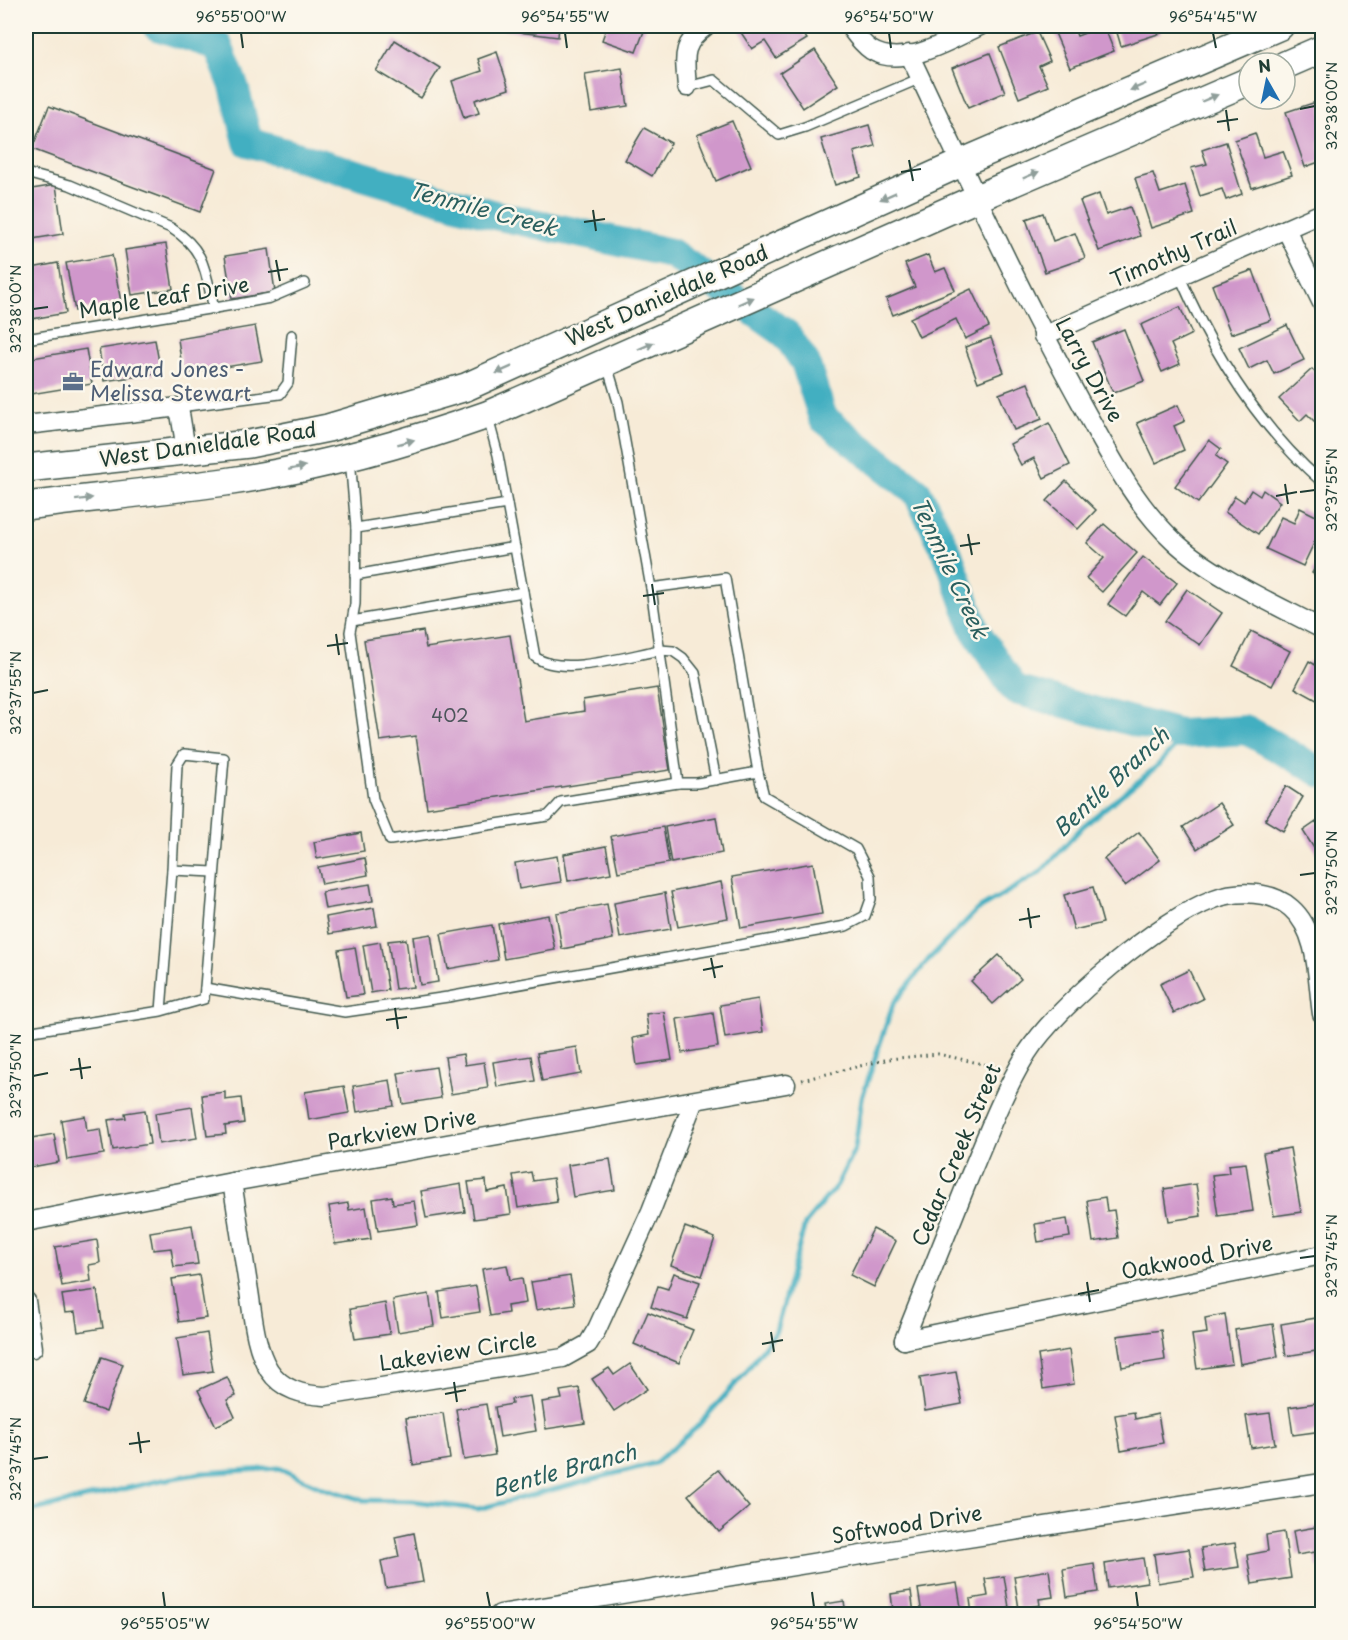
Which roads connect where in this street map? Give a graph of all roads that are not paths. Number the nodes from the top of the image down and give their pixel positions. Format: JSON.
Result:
{"nodes":[{"id":1,"x":704,"y":26,"type":"edge"},
{"id":2,"x":849,"y":26,"type":"edge"},
{"id":3,"x":1280,"y":26,"type":"edge"},
{"id":4,"x":970,"y":28,"type":"edge"},
{"id":5,"x":1323,"y":49,"type":"edge"},
{"id":6,"x":909,"y":54,"type":"junction"},
{"id":7,"x":1297,"y":61,"type":"edge"},
{"id":8,"x":921,"y":78,"type":"junction"},
{"id":9,"x":1237,"y":86,"type":"edge"},
{"id":10,"x":687,"y":87,"type":"joint"},
{"id":11,"x":961,"y":163,"type":"junction"},
{"id":12,"x":26,"y":173,"type":"edge"},
{"id":13,"x":977,"y":198,"type":"junction"},
{"id":14,"x":1323,"y":213,"type":"edge"},
{"id":15,"x":1286,"y":229,"type":"junction"},
{"id":16,"x":1180,"y":277,"type":"junction"},
{"id":17,"x":305,"y":283,"type":"dead end"},
{"id":18,"x":1323,"y":303,"type":"edge"},
{"id":19,"x":214,"y":309,"type":"junction"},
{"id":20,"x":292,"y":335,"type":"dead end"},
{"id":21,"x":1043,"y":336,"type":"junction"},
{"id":22,"x":26,"y":339,"type":"edge"},
{"id":23,"x":606,"y":363,"type":"junction"},
{"id":24,"x":179,"y":407,"type":"junction"},
{"id":25,"x":487,"y":416,"type":"junction"},
{"id":26,"x":343,"y":424,"type":"junction"},
{"id":27,"x":26,"y":425,"type":"edge"},
{"id":28,"x":186,"y":450,"type":"junction"},
{"id":29,"x":350,"y":457,"type":"junction"},
{"id":30,"x":26,"y":468,"type":"edge"},
{"id":31,"x":1323,"y":482,"type":"edge"},
{"id":32,"x":507,"y":504,"type":"junction"},
{"id":33,"x":26,"y":506,"type":"edge"},
{"id":34,"x":356,"y":528,"type":"junction"},
{"id":35,"x":515,"y":547,"type":"junction"},
{"id":36,"x":355,"y":575,"type":"junction"},
{"id":37,"x":651,"y":588,"type":"junction"},
{"id":38,"x":523,"y":592,"type":"junction"},
{"id":39,"x":352,"y":621,"type":"junction"},
{"id":40,"x":1323,"y":629,"type":"edge"},
{"id":41,"x":660,"y":650,"type":"junction"},
{"id":42,"x":758,"y":772,"type":"junction"},
{"id":43,"x":716,"y":780,"type":"junction"},
{"id":44,"x":678,"y":783,"type":"junction"},
{"id":45,"x":172,"y":870,"type":"junction"},
{"id":46,"x":214,"y":872,"type":"junction"},
{"id":47,"x":205,"y":988,"type":"junction"},
{"id":48,"x":161,"y":1011,"type":"junction"},
{"id":49,"x":1323,"y":1014,"type":"edge"},
{"id":50,"x":26,"y":1032,"type":"edge"},
{"id":51,"x":786,"y":1084,"type":"road end"},
{"id":52,"x":693,"y":1102,"type":"junction"},
{"id":53,"x":232,"y":1182,"type":"junction"},
{"id":54,"x":26,"y":1222,"type":"edge"},
{"id":55,"x":1323,"y":1255,"type":"edge"},
{"id":56,"x":26,"y":1302,"type":"edge"},
{"id":57,"x":904,"y":1340,"type":"joint"},
{"id":58,"x":33,"y":1348,"type":"dead end"},
{"id":59,"x":1323,"y":1484,"type":"edge"},
{"id":60,"x":503,"y":1614,"type":"edge"}],
"edges":[{"from":1,"to":10,"type":"street"},
{"from":2,"to":6,"type":"street"},
{"from":3,"to":11,"type":"main road","name":"West Danieldale Road","one_way":true},
{"from":4,"to":6,"type":"street"},
{"from":5,"to":7,"type":"main road"},
{"from":6,"to":8,"type":"street","name":"Larry Drive"},
{"from":8,"to":10,"type":"lane"},
{"from":8,"to":11,"type":"street","name":"Larry Drive"},
{"from":13,"to":9,"type":"main road","name":"West Danieldale Road","one_way":true},
{"from":11,"to":13,"type":"street","name":"Larry Drive"},
{"from":11,"to":26,"type":"main road","name":"West Danieldale Road","one_way":true},
{"from":12,"to":19,"type":"lane"},
{"from":13,"to":21,"type":"street","name":"Larry Drive"},
{"from":23,"to":13,"type":"main road","name":"West Danieldale Road","one_way":true},
{"from":14,"to":15,"type":"street","name":"Timothy Trail"},
{"from":15,"to":16,"type":"street","name":"Timothy Trail"},
{"from":15,"to":18,"type":"street"},
{"from":16,"to":21,"type":"street","name":"Timothy Trail"},
{"from":16,"to":31,"type":"lane"},
{"from":17,"to":19,"type":"lane","name":"Maple Leaf Drive"},
{"from":19,"to":22,"type":"lane","name":"Maple Leaf Drive"},
{"from":20,"to":24,"type":"lane"},
{"from":21,"to":40,"type":"street","name":"Larry Drive"},
{"from":23,"to":25,"type":"main road","name":"West Danieldale Road"},
{"from":23,"to":37,"type":"lane"},
{"from":24,"to":27,"type":"street"},
{"from":24,"to":28,"type":"street"},
{"from":29,"to":25,"type":"main road","name":"West Danieldale Road","one_way":true},
{"from":25,"to":32,"type":"lane"},
{"from":26,"to":28,"type":"main road","name":"West Danieldale Road"},
{"from":26,"to":29,"type":"main road"},
{"from":28,"to":30,"type":"main road","name":"West Danieldale Road"},
{"from":33,"to":29,"type":"main road","name":"West Danieldale Road","one_way":true},
{"from":29,"to":34,"type":"lane"},
{"from":32,"to":34,"type":"lane"},
{"from":32,"to":35,"type":"lane"},
{"from":34,"to":36,"type":"lane"},
{"from":35,"to":36,"type":"lane"},
{"from":35,"to":38,"type":"lane"},
{"from":36,"to":39,"type":"lane"},
{"from":37,"to":41,"type":"lane"},
{"from":37,"to":42,"type":"lane"},
{"from":38,"to":39,"type":"lane"},
{"from":38,"to":41,"type":"lane"},
{"from":39,"to":44,"type":"lane"},
{"from":41,"to":43,"type":"lane"},
{"from":41,"to":44,"type":"lane"},
{"from":42,"to":43,"type":"lane"},
{"from":42,"to":47,"type":"lane"},
{"from":43,"to":44,"type":"lane"},
{"from":45,"to":46,"type":"lane"},
{"from":45,"to":46,"type":"lane"},
{"from":45,"to":48,"type":"lane"},
{"from":46,"to":47,"type":"lane"},
{"from":47,"to":48,"type":"lane"},
{"from":48,"to":50,"type":"lane"},
{"from":49,"to":57,"type":"street","name":"Cedar Creek Street"},
{"from":51,"to":52,"type":"street","name":"Parkview Drive"},
{"from":52,"to":53,"type":"street","name":"Parkview Drive"},
{"from":52,"to":53,"type":"street","name":"Lakeview Circle"},
{"from":53,"to":54,"type":"street","name":"Parkview Drive"},
{"from":55,"to":57,"type":"street","name":"Oakwood Drive"},
{"from":56,"to":58,"type":"street"},
{"from":59,"to":60,"type":"street","name":"Softwood Drive"}]}
